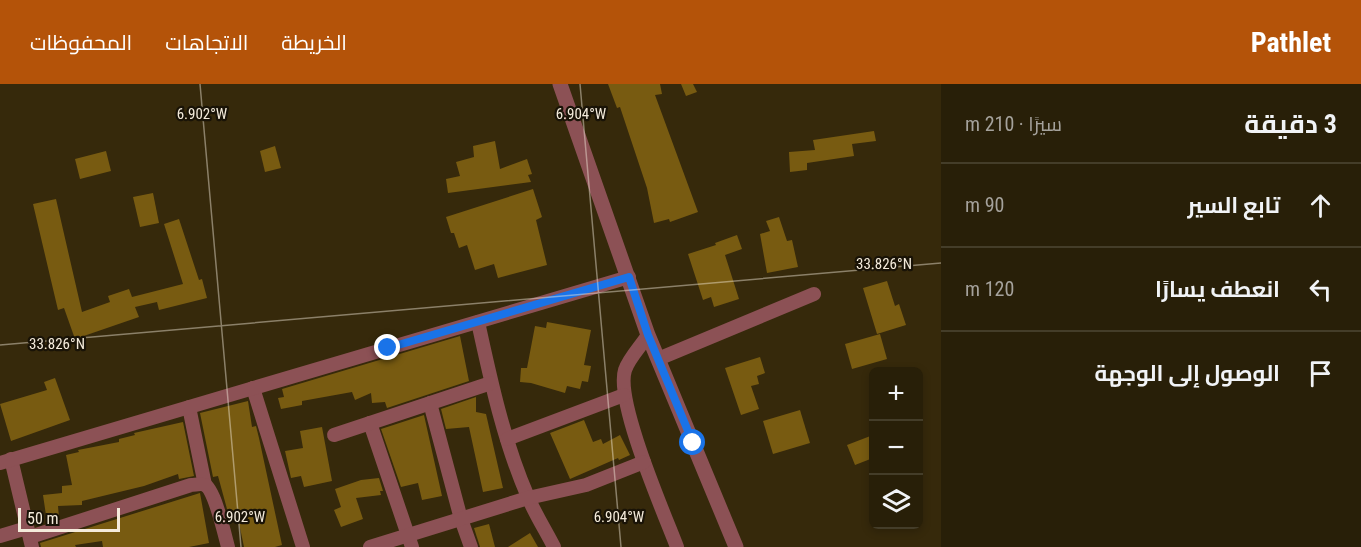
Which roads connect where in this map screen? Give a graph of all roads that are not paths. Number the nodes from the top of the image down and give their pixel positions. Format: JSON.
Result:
{"nodes":[{"id":1,"x":560,"y":84,"type":"edge"},
{"id":2,"x":629,"y":277,"type":"junction"},
{"id":3,"x":814,"y":294,"type":"dead end"},
{"id":4,"x":478,"y":322,"type":"junction"},
{"id":5,"x":648,"y":335,"type":"junction"},
{"id":6,"x":658,"y":359,"type":"junction"},
{"id":7,"x":491,"y":383,"type":"junction"},
{"id":8,"x":253,"y":388,"type":"junction"},
{"id":9,"x":624,"y":395,"type":"junction"},
{"id":10,"x":430,"y":403,"type":"junction"},
{"id":11,"x":189,"y":407,"type":"junction"},
{"id":12,"x":370,"y":423,"type":"junction"},
{"id":13,"x":334,"y":435,"type":"dead end"},
{"id":14,"x":507,"y":439,"type":"junction"},
{"id":15,"x":5,"y":461,"type":"edge"},
{"id":16,"x":644,"y":462,"type":"junction"},
{"id":17,"x":205,"y":485,"type":"junction"},
{"id":18,"x":528,"y":498,"type":"junction"},
{"id":19,"x":461,"y":519,"type":"junction"},
{"id":20,"x":0,"y":536,"type":"edge"},
{"id":21,"x":30,"y":537,"type":"edge"},
{"id":22,"x":410,"y":541,"type":"edge"},
{"id":23,"x":228,"y":547,"type":"edge"},
{"id":24,"x":303,"y":547,"type":"edge"},
{"id":25,"x":370,"y":547,"type":"edge"},
{"id":26,"x":471,"y":547,"type":"edge"},
{"id":27,"x":554,"y":547,"type":"edge"},
{"id":28,"x":677,"y":547,"type":"edge"},
{"id":29,"x":736,"y":547,"type":"edge"}],
"edges":[{"from":1,"to":2,"type":"street"},
{"from":2,"to":4,"type":"street"},
{"from":2,"to":5,"type":"street"},
{"from":3,"to":6,"type":"street"},
{"from":4,"to":7,"type":"street"},
{"from":4,"to":8,"type":"street"},
{"from":5,"to":6,"type":"street"},
{"from":5,"to":9,"type":"street"},
{"from":6,"to":29,"type":"street"},
{"from":7,"to":10,"type":"street"},
{"from":7,"to":14,"type":"street"},
{"from":8,"to":11,"type":"street"},
{"from":8,"to":24,"type":"street"},
{"from":9,"to":14,"type":"street"},
{"from":9,"to":16,"type":"street"},
{"from":10,"to":12,"type":"street"},
{"from":10,"to":19,"type":"street"},
{"from":11,"to":15,"type":"street"},
{"from":11,"to":17,"type":"street"},
{"from":12,"to":13,"type":"street"},
{"from":12,"to":22,"type":"street"},
{"from":14,"to":18,"type":"street"},
{"from":15,"to":21,"type":"street"},
{"from":16,"to":18,"type":"street"},
{"from":16,"to":28,"type":"street"},
{"from":17,"to":21,"type":"street"},
{"from":17,"to":23,"type":"street"},
{"from":18,"to":19,"type":"street"},
{"from":18,"to":27,"type":"street"},
{"from":19,"to":22,"type":"street"},
{"from":19,"to":26,"type":"street"},
{"from":20,"to":21,"type":"street"},
{"from":22,"to":25,"type":"street"}]}
